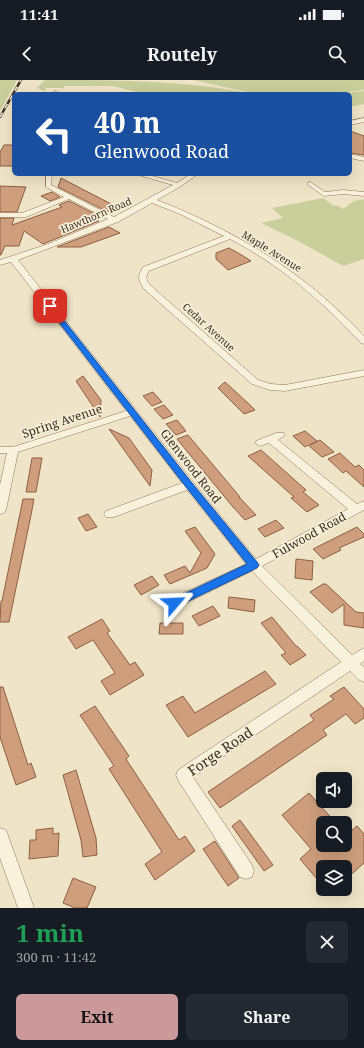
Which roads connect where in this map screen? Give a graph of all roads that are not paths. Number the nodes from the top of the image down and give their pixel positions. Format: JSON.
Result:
{"nodes":[{"id":1,"x":364,"y":120,"type":"edge"},
{"id":2,"x":352,"y":123,"type":"edge"},
{"id":3,"x":352,"y":156,"type":"edge"},
{"id":4,"x":364,"y":159,"type":"edge"},
{"id":5,"x":49,"y":176,"type":"edge"},
{"id":6,"x":145,"y":176,"type":"edge"},
{"id":7,"x":192,"y":176,"type":"edge"},
{"id":8,"x":310,"y":184,"type":"dead end"},
{"id":9,"x":179,"y":185,"type":"junction"},
{"id":10,"x":364,"y":194,"type":"edge"},
{"id":11,"x":69,"y":197,"type":"junction"},
{"id":12,"x":153,"y":201,"type":"junction"},
{"id":13,"x":0,"y":215,"type":"edge"},
{"id":14,"x":115,"y":220,"type":"junction"},
{"id":15,"x":230,"y":236,"type":"junction"},
{"id":16,"x":13,"y":259,"type":"junction"},
{"id":17,"x":0,"y":263,"type":"edge"},
{"id":18,"x":364,"y":341,"type":"edge"},
{"id":19,"x":364,"y":373,"type":"edge"},
{"id":20,"x":132,"y":412,"type":"junction"},
{"id":21,"x":260,"y":443,"type":"dead end"},
{"id":22,"x":0,"y":450,"type":"edge"},
{"id":23,"x":14,"y":450,"type":"junction"},
{"id":24,"x":189,"y":485,"type":"junction"},
{"id":25,"x":360,"y":507,"type":"edge"},
{"id":26,"x":0,"y":510,"type":"edge"},
{"id":27,"x":110,"y":514,"type":"dead end"},
{"id":28,"x":254,"y":565,"type":"junction"},
{"id":29,"x":174,"y":603,"type":"dead end"},
{"id":30,"x":364,"y":654,"type":"edge"},
{"id":31,"x":350,"y":663,"type":"junction"},
{"id":32,"x":364,"y":676,"type":"edge"},
{"id":33,"x":0,"y":836,"type":"edge"},
{"id":34,"x":246,"y":871,"type":"dead end"},
{"id":35,"x":26,"y":908,"type":"edge"}],
"edges":[{"from":1,"to":2,"type":"street"},
{"from":3,"to":4,"type":"street"},
{"from":5,"to":11,"type":"street"},
{"from":6,"to":9,"type":"street"},
{"from":7,"to":9,"type":"street","name":"Hawthorn Road"},
{"from":8,"to":10,"type":"street"},
{"from":9,"to":12,"type":"street","name":"Hawthorn Road"},
{"from":11,"to":13,"type":"street"},
{"from":11,"to":14,"type":"street"},
{"from":12,"to":14,"type":"street","name":"Hawthorn Road"},
{"from":12,"to":15,"type":"street","name":"Maple Avenue"},
{"from":14,"to":16,"type":"street","name":"Hawthorn Road"},
{"from":15,"to":18,"type":"street","name":"Maple Avenue"},
{"from":15,"to":19,"type":"street","name":"Cedar Avenue"},
{"from":16,"to":17,"type":"street","name":"Hawthorn Road"},
{"from":16,"to":20,"type":"street","name":"Glenwood Road"},
{"from":20,"to":23,"type":"street","name":"Spring Avenue"},
{"from":20,"to":24,"type":"street","name":"Glenwood Road"},
{"from":21,"to":25,"type":"street"},
{"from":22,"to":23,"type":"street","name":"Spring Avenue"},
{"from":23,"to":26,"type":"street"},
{"from":24,"to":27,"type":"street"},
{"from":24,"to":28,"type":"street","name":"Glenwood Road"},
{"from":25,"to":28,"type":"street","name":"Fulwood Road"},
{"from":28,"to":29,"type":"street","name":"Fulwood Road"},
{"from":28,"to":31,"type":"street","name":"Glenwood Road"},
{"from":30,"to":31,"type":"street"},
{"from":31,"to":32,"type":"street","name":"Glenwood Road"},
{"from":31,"to":34,"type":"street","name":"Forge Road"},
{"from":33,"to":35,"type":"street"}]}
